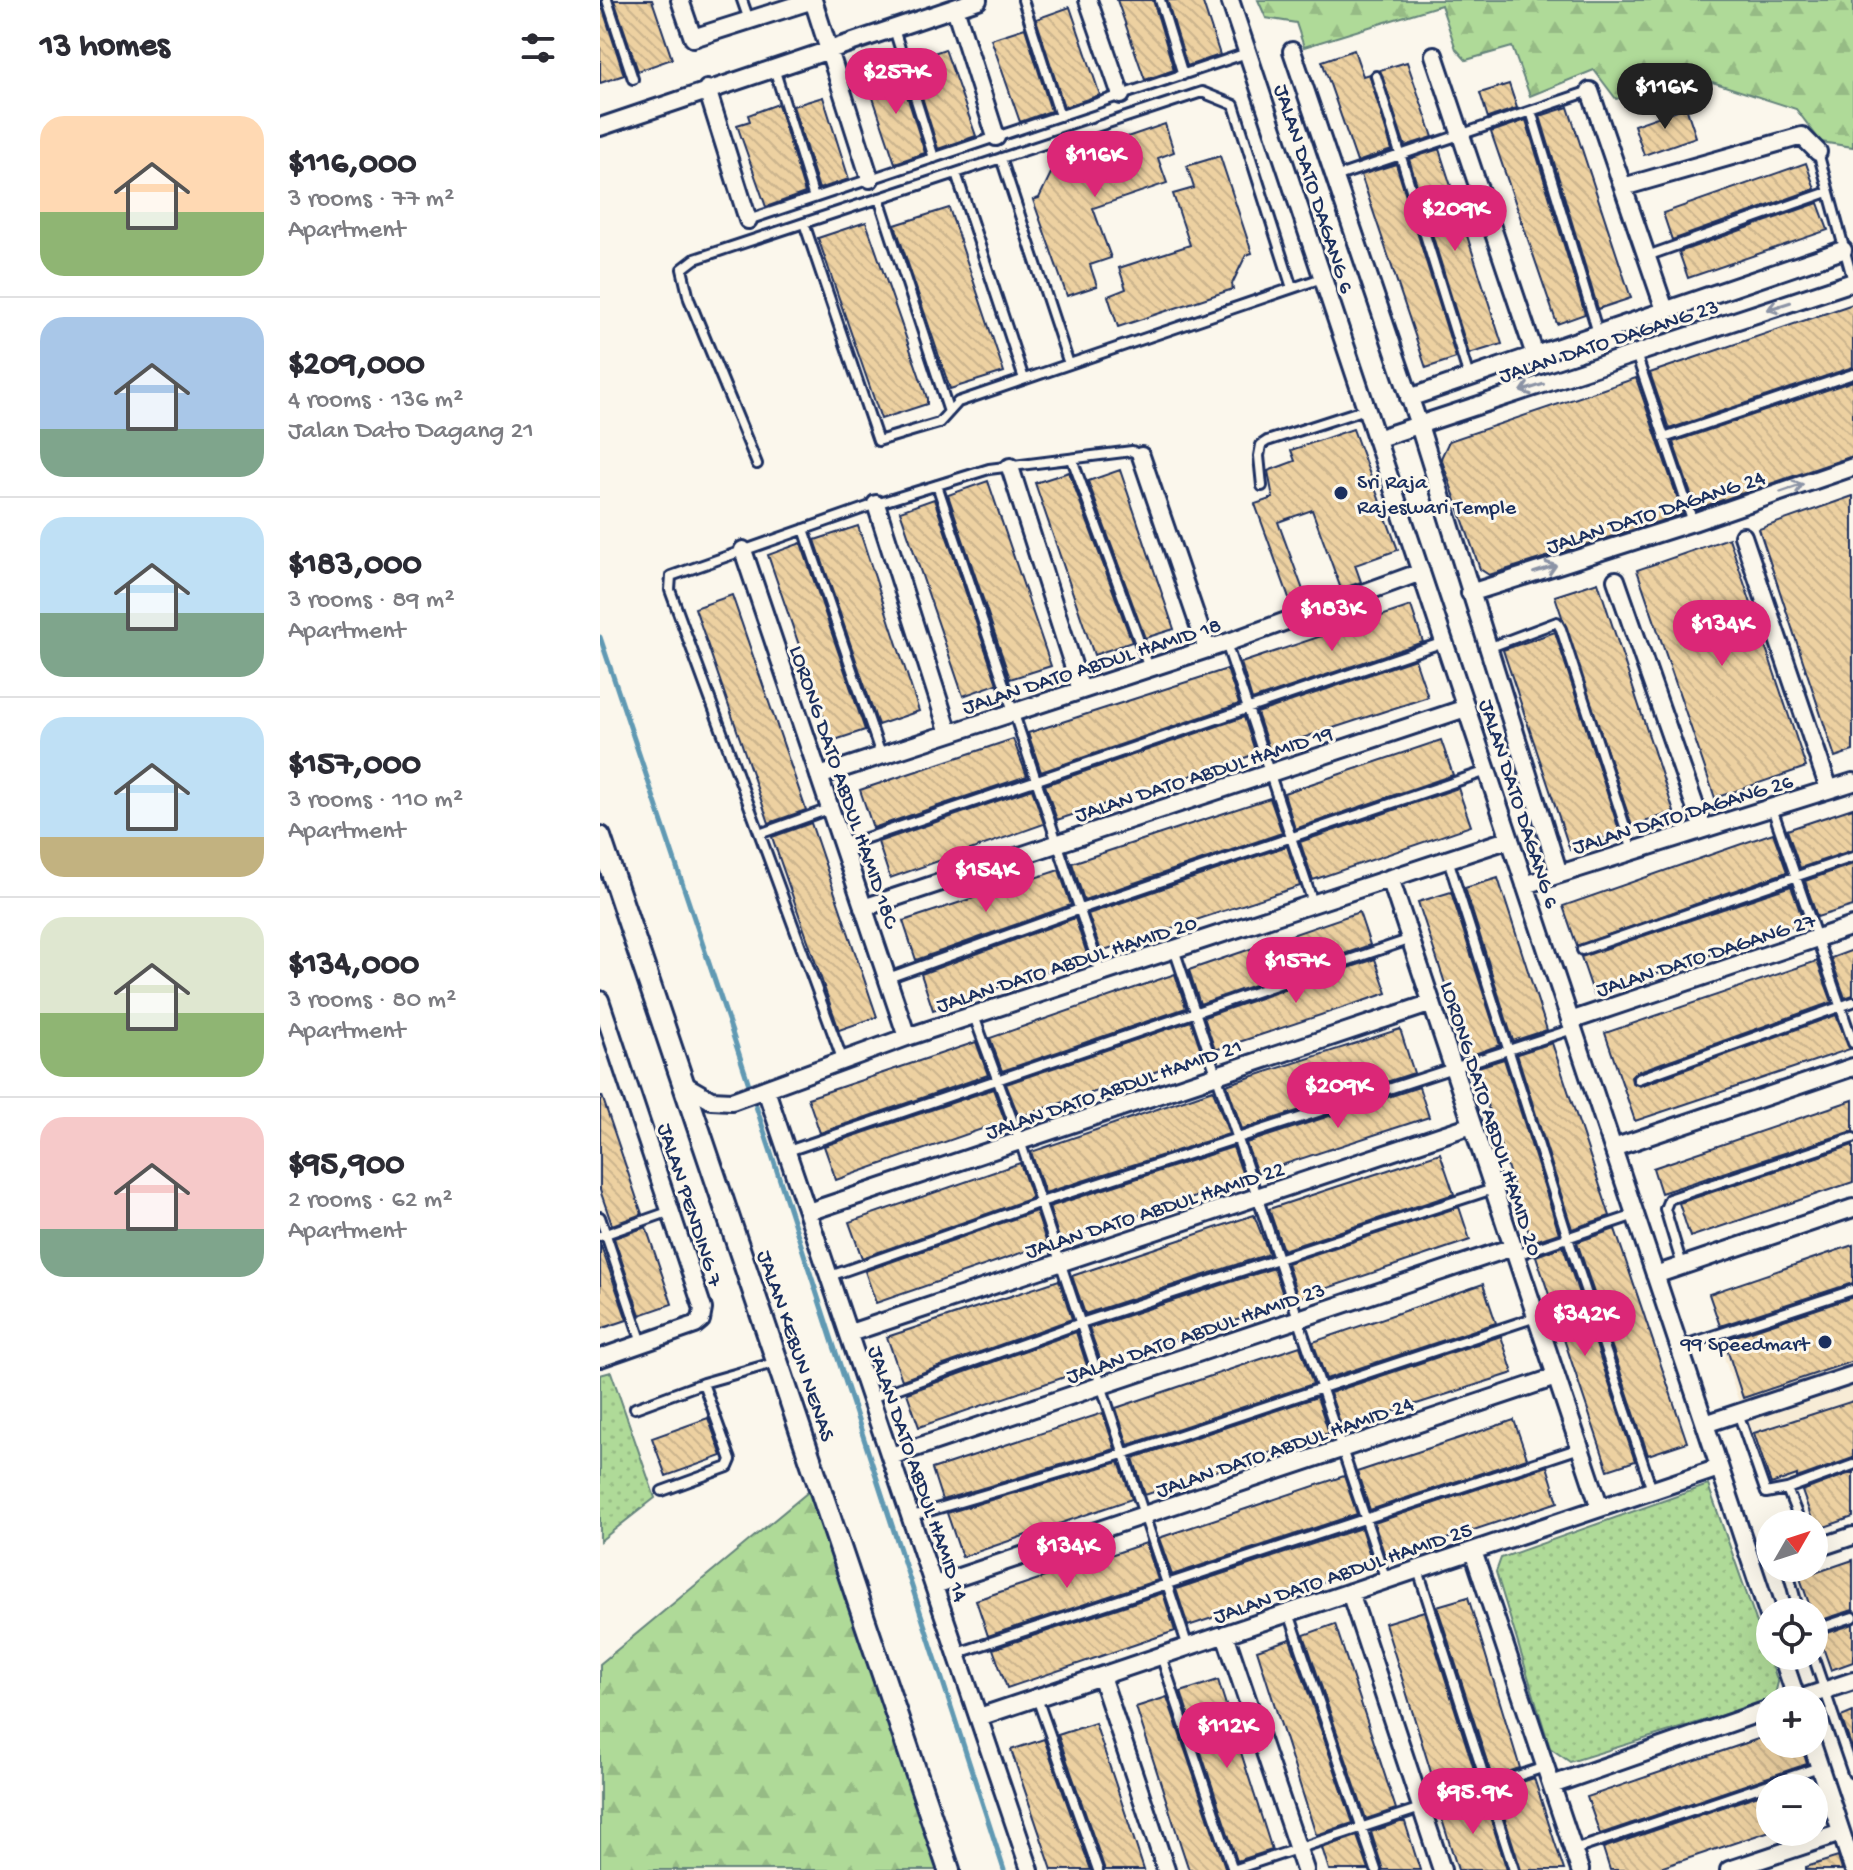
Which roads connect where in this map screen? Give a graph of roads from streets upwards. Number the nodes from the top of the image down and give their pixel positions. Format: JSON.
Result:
{"nodes":[{"id":1,"x":680,"y":0,"type":"edge"},
{"id":2,"x":813,"y":0,"type":"edge"},
{"id":3,"x":978,"y":0,"type":"edge"},
{"id":4,"x":1088,"y":0,"type":"edge"},
{"id":5,"x":1230,"y":0,"type":"edge"},
{"id":6,"x":955,"y":8,"type":"junction"},
{"id":7,"x":829,"y":49,"type":"junction"},
{"id":8,"x":1292,"y":51,"type":"dead end"},
{"id":9,"x":1434,"y":55,"type":"dead end"},
{"id":10,"x":707,"y":89,"type":"junction"},
{"id":11,"x":1590,"y":91,"type":"road end"},
{"id":12,"x":1121,"y":95,"type":"road end"},
{"id":13,"x":600,"y":127,"type":"edge"},
{"id":14,"x":996,"y":137,"type":"road end"},
{"id":15,"x":1818,"y":152,"type":"road end"},
{"id":16,"x":870,"y":179,"type":"road end"},
{"id":17,"x":1623,"y":187,"type":"junction"},
{"id":18,"x":748,"y":220,"type":"road end"},
{"id":19,"x":1843,"y":250,"type":"road end"},
{"id":20,"x":1853,"y":282,"type":"edge"},
{"id":21,"x":1665,"y":310,"type":"junction"},
{"id":22,"x":1535,"y":355,"type":"junction"},
{"id":23,"x":1409,"y":398,"type":"junction"},
{"id":24,"x":1419,"y":425,"type":"junction"},
{"id":25,"x":1376,"y":439,"type":"junction"},
{"id":26,"x":1141,"y":456,"type":"road end"},
{"id":27,"x":1010,"y":467,"type":"road end"},
{"id":28,"x":1853,"y":467,"type":"edge"},
{"id":29,"x":876,"y":504,"type":"road end"},
{"id":30,"x":1743,"y":536,"type":"dead end"},
{"id":31,"x":743,"y":550,"type":"road end"},
{"id":32,"x":1421,"y":572,"type":"junction"},
{"id":33,"x":1616,"y":580,"type":"dead end"},
{"id":34,"x":1470,"y":593,"type":"junction"},
{"id":35,"x":1207,"y":649,"type":"junction"},
{"id":36,"x":1081,"y":690,"type":"junction"},
{"id":37,"x":1466,"y":708,"type":"junction"},
{"id":38,"x":949,"y":733,"type":"junction"},
{"id":39,"x":819,"y":776,"type":"junction"},
{"id":40,"x":1853,"y":782,"type":"edge"},
{"id":41,"x":1829,"y":789,"type":"junction"},
{"id":42,"x":1703,"y":829,"type":"junction"},
{"id":43,"x":600,"y":837,"type":"edge"},
{"id":44,"x":1510,"y":839,"type":"junction"},
{"id":45,"x":1559,"y":874,"type":"junction"},
{"id":46,"x":1390,"y":878,"type":"junction"},
{"id":47,"x":1525,"y":885,"type":"junction"},
{"id":48,"x":863,"y":908,"type":"junction"},
{"id":49,"x":1853,"y":926,"type":"edge"},
{"id":50,"x":600,"y":1000,"type":"edge"},
{"id":51,"x":1432,"y":1003,"type":"junction"},
{"id":52,"x":1572,"y":1025,"type":"junction"},
{"id":53,"x":907,"y":1037,"type":"junction"},
{"id":54,"x":1853,"y":1067,"type":"edge"},
{"id":55,"x":685,"y":1085,"type":"junction"},
{"id":56,"x":766,"y":1090,"type":"junction"},
{"id":57,"x":1472,"y":1125,"type":"junction"},
{"id":58,"x":1613,"y":1148,"type":"junction"},
{"id":59,"x":1853,"y":1208,"type":"edge"},
{"id":60,"x":808,"y":1212,"type":"junction"},
{"id":61,"x":1514,"y":1252,"type":"junction"},
{"id":62,"x":1655,"y":1275,"type":"junction"},
{"id":63,"x":850,"y":1333,"type":"junction"},
{"id":64,"x":600,"y":1358,"type":"edge"},
{"id":65,"x":1853,"y":1375,"type":"edge"},
{"id":66,"x":1556,"y":1377,"type":"junction"},
{"id":67,"x":1705,"y":1424,"type":"junction"},
{"id":68,"x":891,"y":1456,"type":"junction"},
{"id":69,"x":1719,"y":1468,"type":"junction"},
{"id":70,"x":1600,"y":1508,"type":"junction"},
{"id":71,"x":1853,"y":1536,"type":"edge"},
{"id":72,"x":1828,"y":1544,"type":"edge"},
{"id":73,"x":1473,"y":1551,"type":"junction"},
{"id":74,"x":935,"y":1585,"type":"junction"},
{"id":75,"x":1350,"y":1592,"type":"junction"},
{"id":76,"x":1763,"y":1598,"type":"edge"},
{"id":77,"x":1225,"y":1634,"type":"junction"},
{"id":78,"x":1101,"y":1676,"type":"junction"},
{"id":79,"x":1853,"y":1681,"type":"edge"},
{"id":80,"x":1828,"y":1689,"type":"edge"},
{"id":81,"x":1756,"y":1714,"type":"edge"},
{"id":82,"x":979,"y":1717,"type":"junction"},
{"id":83,"x":1816,"y":1758,"type":"edge"},
{"id":84,"x":1552,"y":1785,"type":"junction"},
{"id":85,"x":1841,"y":1833,"type":"junction"},
{"id":86,"x":1853,"y":1868,"type":"edge"},
{"id":87,"x":949,"y":1870,"type":"edge"},
{"id":88,"x":1030,"y":1870,"type":"edge"},
{"id":89,"x":1166,"y":1870,"type":"edge"},
{"id":90,"x":1305,"y":1870,"type":"edge"},
{"id":91,"x":1442,"y":1870,"type":"edge"},
{"id":92,"x":1580,"y":1870,"type":"edge"},
{"id":93,"x":1729,"y":1870,"type":"edge"}],
"edges":[{"from":1,"to":2,"type":"street"},
{"from":2,"to":7,"type":"street"},
{"from":3,"to":6,"type":"street"},
{"from":4,"to":12,"type":"street"},
{"from":5,"to":25,"type":"street","name":"JALAN DATO DAGANG 6"},
{"from":6,"to":7,"type":"street"},
{"from":6,"to":14,"type":"street"},
{"from":7,"to":10,"type":"street"},
{"from":7,"to":16,"type":"street"},
{"from":8,"to":23,"type":"street"},
{"from":9,"to":22,"type":"street"},
{"from":10,"to":13,"type":"street"},
{"from":10,"to":18,"type":"street"},
{"from":11,"to":17,"type":"street"},
{"from":15,"to":17,"type":"street"},
{"from":17,"to":21,"type":"street"},
{"from":19,"to":21,"type":"street","name":"JALAN DATO DAGANG 23"},
{"from":20,"to":24,"type":"street","name":"JALAN DATO DAGANG 23","one_way":true},
{"from":21,"to":22,"type":"street","name":"JALAN DATO DAGANG 23"},
{"from":22,"to":23,"type":"street","name":"JALAN DATO DAGANG 23"},
{"from":23,"to":24,"type":"street"},
{"from":24,"to":25,"type":"street","name":"JALAN DATO DAGANG 23"},
{"from":24,"to":34,"type":"street"},
{"from":25,"to":32,"type":"street","name":"JALAN DATO DAGANG 6"},
{"from":26,"to":35,"type":"street"},
{"from":27,"to":36,"type":"street"},
{"from":34,"to":28,"type":"street","name":"JALAN DATO DAGANG 24","one_way":true},
{"from":29,"to":38,"type":"street"},
{"from":30,"to":41,"type":"street"},
{"from":31,"to":39,"type":"street","name":"LORONG DATO ABDUL HAMID 18C"},
{"from":32,"to":35,"type":"street","name":"JALAN DATO ABDUL HAMID 18"},
{"from":32,"to":37,"type":"street","name":"JALAN DATO DAGANG 6"},
{"from":33,"to":42,"type":"street"},
{"from":34,"to":45,"type":"street"},
{"from":35,"to":36,"type":"street","name":"JALAN DATO ABDUL HAMID 18"},
{"from":36,"to":38,"type":"street","name":"JALAN DATO ABDUL HAMID 18"},
{"from":37,"to":44,"type":"street","name":"JALAN DATO DAGANG 6"},
{"from":37,"to":48,"type":"street","name":"JALAN DATO ABDUL HAMID 19"},
{"from":38,"to":39,"type":"street","name":"JALAN DATO ABDUL HAMID 18"},
{"from":39,"to":48,"type":"street","name":"LORONG DATO ABDUL HAMID 18C"},
{"from":40,"to":41,"type":"street","name":"JALAN DATO DAGANG 26"},
{"from":41,"to":42,"type":"street","name":"JALAN DATO DAGANG 26"},
{"from":42,"to":45,"type":"street","name":"JALAN DATO DAGANG 26"},
{"from":43,"to":55,"type":"street","name":"JALAN KEBUN NENAS"},
{"from":44,"to":46,"type":"street","name":"JALAN DATO ABDUL HAMID 20"},
{"from":44,"to":47,"type":"street","name":"JALAN DATO DAGANG 6"},
{"from":45,"to":47,"type":"street","name":"JALAN DATO DAGANG 26"},
{"from":46,"to":51,"type":"street","name":"LORONG DATO ABDUL HAMID 20"},
{"from":46,"to":53,"type":"street","name":"JALAN DATO ABDUL HAMID 20"},
{"from":47,"to":52,"type":"street","name":"JALAN DATO DAGANG 6"},
{"from":48,"to":53,"type":"street","name":"LORONG DATO ABDUL HAMID 18C"},
{"from":49,"to":52,"type":"street","name":"JALAN DATO DAGANG 27"},
{"from":50,"to":64,"type":"street","name":"JALAN PENDING 7"},
{"from":51,"to":57,"type":"street","name":"LORONG DATO ABDUL HAMID 20"},
{"from":51,"to":60,"type":"street","name":"JALAN DATO ABDUL HAMID 21"},
{"from":52,"to":58,"type":"street","name":"JALAN DATO DAGANG 6"},
{"from":53,"to":56,"type":"street","name":"JALAN DATO ABDUL HAMID 20"},
{"from":54,"to":58,"type":"street"},
{"from":55,"to":56,"type":"street","name":"JALAN DATO ABDUL HAMID 20"},
{"from":55,"to":87,"type":"street","name":"JALAN KEBUN NENAS"},
{"from":56,"to":60,"type":"street","name":"JALAN DATO ABDUL HAMID 14"},
{"from":57,"to":61,"type":"street","name":"LORONG DATO ABDUL HAMID 20"},
{"from":57,"to":63,"type":"street","name":"JALAN DATO ABDUL HAMID 22"},
{"from":58,"to":62,"type":"street","name":"JALAN DATO DAGANG 6"},
{"from":59,"to":62,"type":"street"},
{"from":60,"to":63,"type":"street","name":"JALAN DATO ABDUL HAMID 14"},
{"from":61,"to":66,"type":"street","name":"LORONG DATO ABDUL HAMID 20"},
{"from":61,"to":68,"type":"street","name":"JALAN DATO ABDUL HAMID 23"},
{"from":62,"to":67,"type":"street","name":"JALAN DATO DAGANG 6"},
{"from":63,"to":68,"type":"street","name":"JALAN DATO ABDUL HAMID 14"},
{"from":65,"to":67,"type":"street"},
{"from":66,"to":70,"type":"street","name":"LORONG DATO ABDUL HAMID 20"},
{"from":66,"to":74,"type":"street","name":"JALAN DATO ABDUL HAMID 24"},
{"from":67,"to":69,"type":"street","name":"JALAN DATO DAGANG 6"},
{"from":68,"to":74,"type":"street","name":"JALAN DATO ABDUL HAMID 14"},
{"from":69,"to":70,"type":"street","name":"JALAN DATO ABDUL HAMID 25"},
{"from":69,"to":76,"type":"street","name":"JALAN DATO DAGANG 6"},
{"from":70,"to":73,"type":"street","name":"JALAN DATO ABDUL HAMID 25"},
{"from":71,"to":72,"type":"street"},
{"from":73,"to":75,"type":"street","name":"JALAN DATO ABDUL HAMID 25"},
{"from":73,"to":84,"type":"street"},
{"from":74,"to":82,"type":"street","name":"JALAN DATO ABDUL HAMID 14"},
{"from":75,"to":77,"type":"street","name":"JALAN DATO ABDUL HAMID 25"},
{"from":75,"to":91,"type":"street"},
{"from":77,"to":78,"type":"street","name":"JALAN DATO ABDUL HAMID 25"},
{"from":77,"to":90,"type":"street"},
{"from":78,"to":82,"type":"street","name":"JALAN DATO ABDUL HAMID 25"},
{"from":78,"to":89,"type":"street"},
{"from":79,"to":80,"type":"street"},
{"from":81,"to":84,"type":"street"},
{"from":82,"to":88,"type":"street","name":"JALAN DATO ABDUL HAMID 14"},
{"from":83,"to":85,"type":"street"},
{"from":84,"to":92,"type":"street"},
{"from":85,"to":86,"type":"street"},
{"from":85,"to":93,"type":"street"}]}
